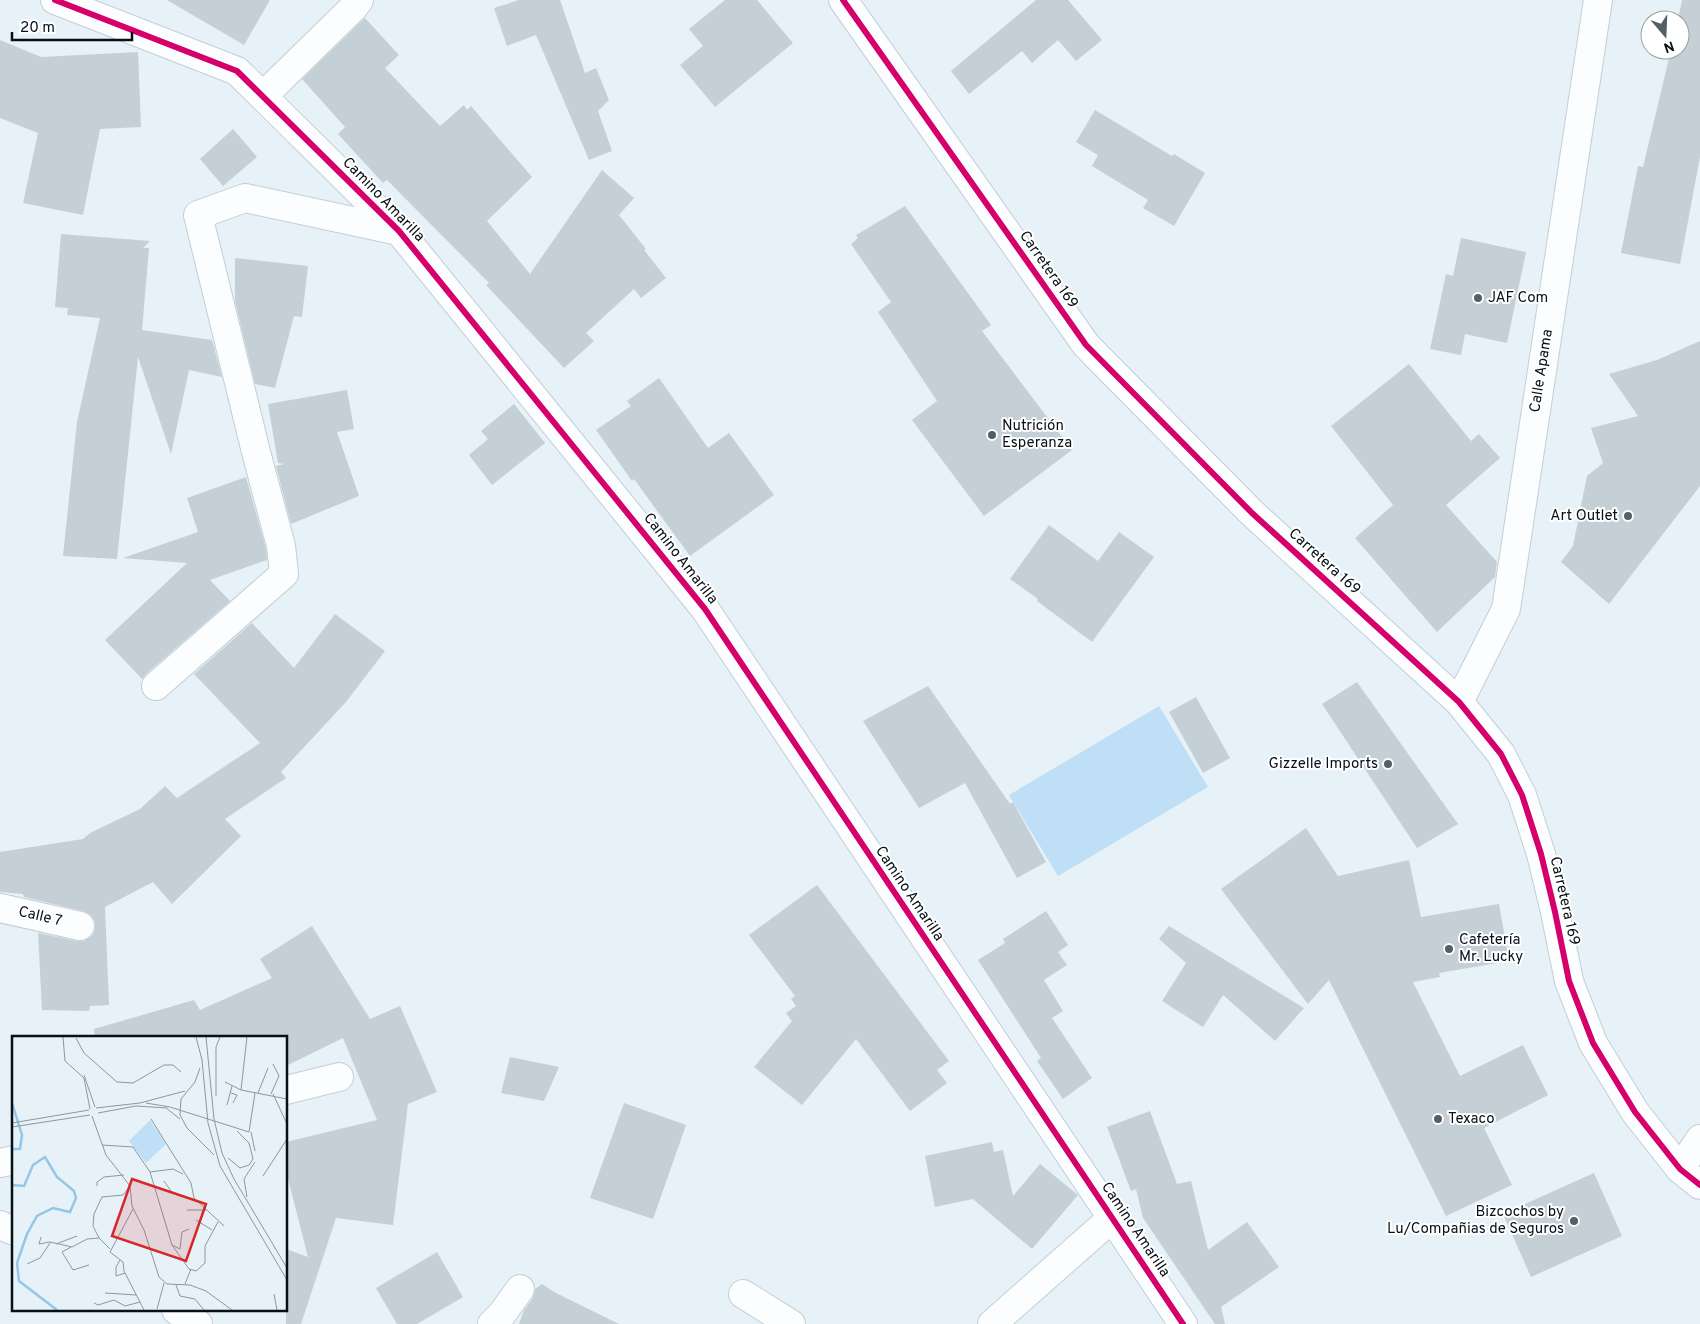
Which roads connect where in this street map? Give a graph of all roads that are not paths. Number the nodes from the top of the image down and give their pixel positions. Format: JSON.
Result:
{"nodes":[{"id":1,"x":55,"y":0,"type":"edge"},
{"id":2,"x":359,"y":0,"type":"edge"},
{"id":3,"x":842,"y":0,"type":"edge"},
{"id":4,"x":1598,"y":0,"type":"edge"},
{"id":5,"x":263,"y":96,"type":"junction"},
{"id":6,"x":400,"y":230,"type":"junction"},
{"id":7,"x":156,"y":686,"type":"dead end"},
{"id":8,"x":1459,"y":702,"type":"junction"},
{"id":9,"x":0,"y":908,"type":"edge"},
{"id":10,"x":80,"y":926,"type":"dead end"},
{"id":11,"x":339,"y":1077,"type":"dead end"},
{"id":12,"x":288,"y":1090,"type":"edge"},
{"id":13,"x":1700,"y":1139,"type":"edge"},
{"id":14,"x":1690,"y":1177,"type":"edge"},
{"id":15,"x":1112,"y":1218,"type":"junction"},
{"id":16,"x":0,"y":1225,"type":"edge"},
{"id":17,"x":12,"y":1230,"type":"edge"},
{"id":18,"x":520,"y":1289,"type":"dead end"},
{"id":19,"x":743,"y":1294,"type":"dead end"},
{"id":20,"x":179,"y":1312,"type":"edge"},
{"id":21,"x":198,"y":1324,"type":"edge"},
{"id":22,"x":492,"y":1324,"type":"edge"},
{"id":23,"x":791,"y":1324,"type":"edge"},
{"id":24,"x":992,"y":1324,"type":"edge"},
{"id":25,"x":1182,"y":1324,"type":"edge"}],
"edges":[{"from":1,"to":5,"type":"street","name":"Camino Amarilla"},
{"from":2,"to":5,"type":"street"},
{"from":3,"to":8,"type":"street","name":"Carretera 169"},
{"from":4,"to":8,"type":"street","name":"Calle Apama"},
{"from":5,"to":6,"type":"street","name":"Camino Amarilla"},
{"from":6,"to":7,"type":"street"},
{"from":6,"to":15,"type":"street","name":"Camino Amarilla"},
{"from":8,"to":14,"type":"street","name":"Carretera 169"},
{"from":9,"to":10,"type":"street","name":"Calle 7"},
{"from":11,"to":12,"type":"street"},
{"from":13,"to":14,"type":"street"},
{"from":15,"to":24,"type":"street"},
{"from":15,"to":25,"type":"street","name":"Camino Amarilla"},
{"from":16,"to":17,"type":"street"},
{"from":18,"to":22,"type":"street"},
{"from":19,"to":23,"type":"street"},
{"from":20,"to":21,"type":"street"}]}
